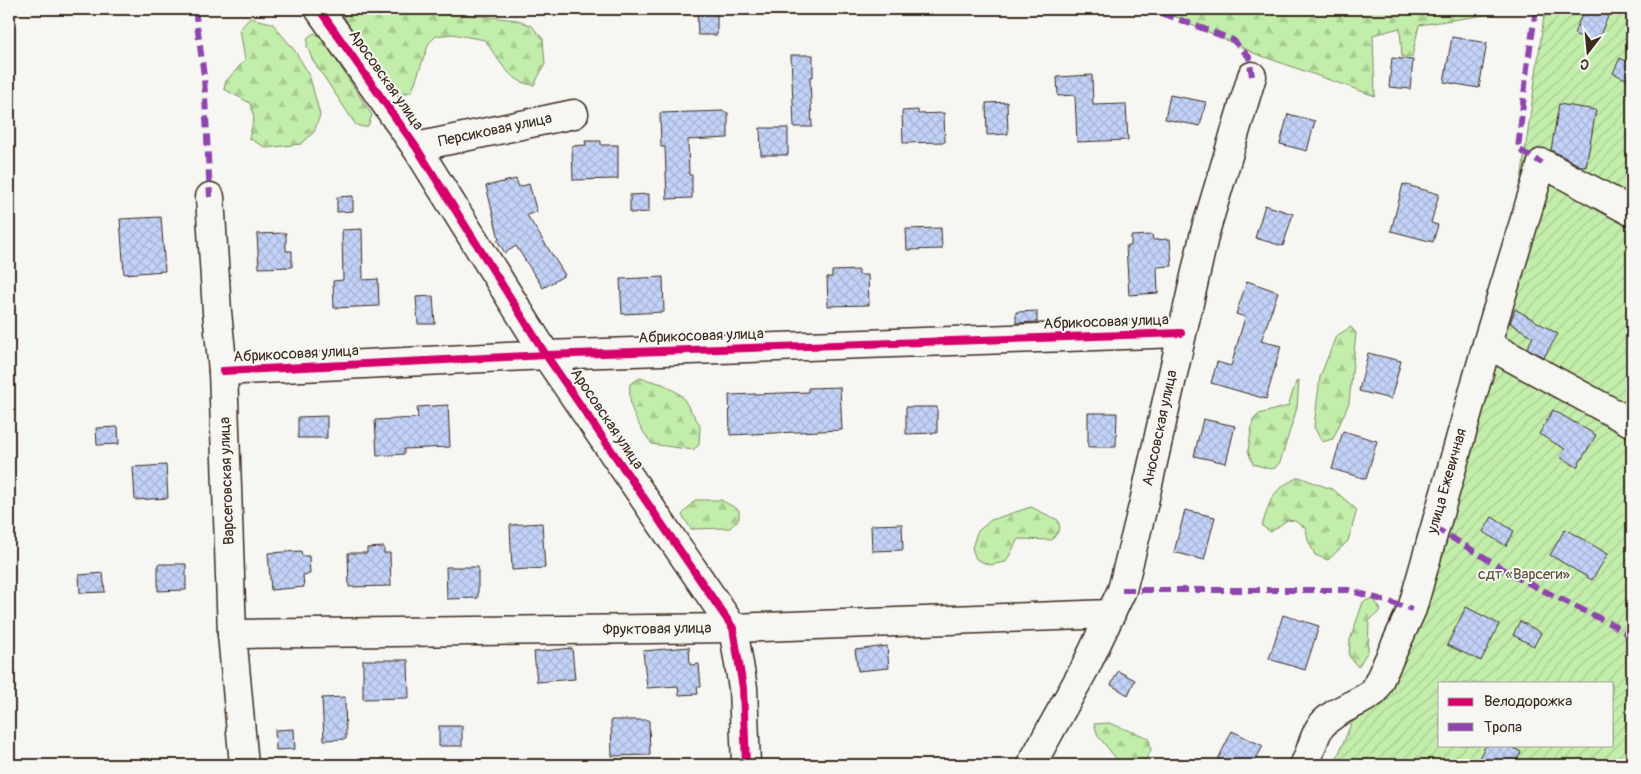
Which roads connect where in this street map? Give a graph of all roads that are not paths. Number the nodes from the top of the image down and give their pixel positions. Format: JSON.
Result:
{"nodes":[{"id":1,"x":319,"y":9,"type":"edge"},
{"id":2,"x":1252,"y":76,"type":"dead end"},
{"id":3,"x":574,"y":114,"type":"dead end"},
{"id":4,"x":416,"y":147,"type":"junction"},
{"id":5,"x":210,"y":197,"type":"dead end"},
{"id":6,"x":1632,"y":212,"type":"edge"},
{"id":7,"x":1181,"y":333,"type":"junction"},
{"id":8,"x":1487,"y":344,"type":"junction"},
{"id":9,"x":546,"y":355,"type":"junction"},
{"id":10,"x":223,"y":371,"type":"junction"},
{"id":11,"x":1632,"y":423,"type":"edge"},
{"id":12,"x":1110,"y":614,"type":"junction"},
{"id":13,"x":733,"y":628,"type":"junction"},
{"id":14,"x":232,"y":634,"type":"junction"},
{"id":15,"x":244,"y":765,"type":"edge"},
{"id":16,"x":746,"y":765,"type":"edge"},
{"id":17,"x":1031,"y":765,"type":"edge"},
{"id":18,"x":1304,"y":765,"type":"edge"}],
"edges":[{"from":1,"to":4,"type":"street","name":"Аросовская улица"},
{"from":2,"to":7,"type":"street","name":"Аносовская улица"},
{"from":3,"to":4,"type":"street","name":"Персиковая улица"},
{"from":4,"to":9,"type":"street","name":"Аросовская улица"},
{"from":5,"to":10,"type":"street","name":"Варсеговская улица"},
{"from":6,"to":8,"type":"street","name":"улица Ежевичная"},
{"from":7,"to":9,"type":"street","name":"Абрикосовая улица"},
{"from":7,"to":12,"type":"street","name":"Аносовская улица"},
{"from":8,"to":11,"type":"street"},
{"from":8,"to":18,"type":"street","name":"улица Ежевичная"},
{"from":9,"to":10,"type":"street","name":"Абрикосовая улица"},
{"from":9,"to":13,"type":"street","name":"Аросовская улица"},
{"from":10,"to":14,"type":"street","name":"Варсеговская улица"},
{"from":12,"to":13,"type":"street","name":"Фруктовая улица"},
{"from":12,"to":17,"type":"street","name":"Аносовская улица"},
{"from":13,"to":14,"type":"street","name":"Фруктовая улица"},
{"from":13,"to":16,"type":"street","name":"Аросовская улица"},
{"from":14,"to":15,"type":"street","name":"Варсеговская улица"}]}
